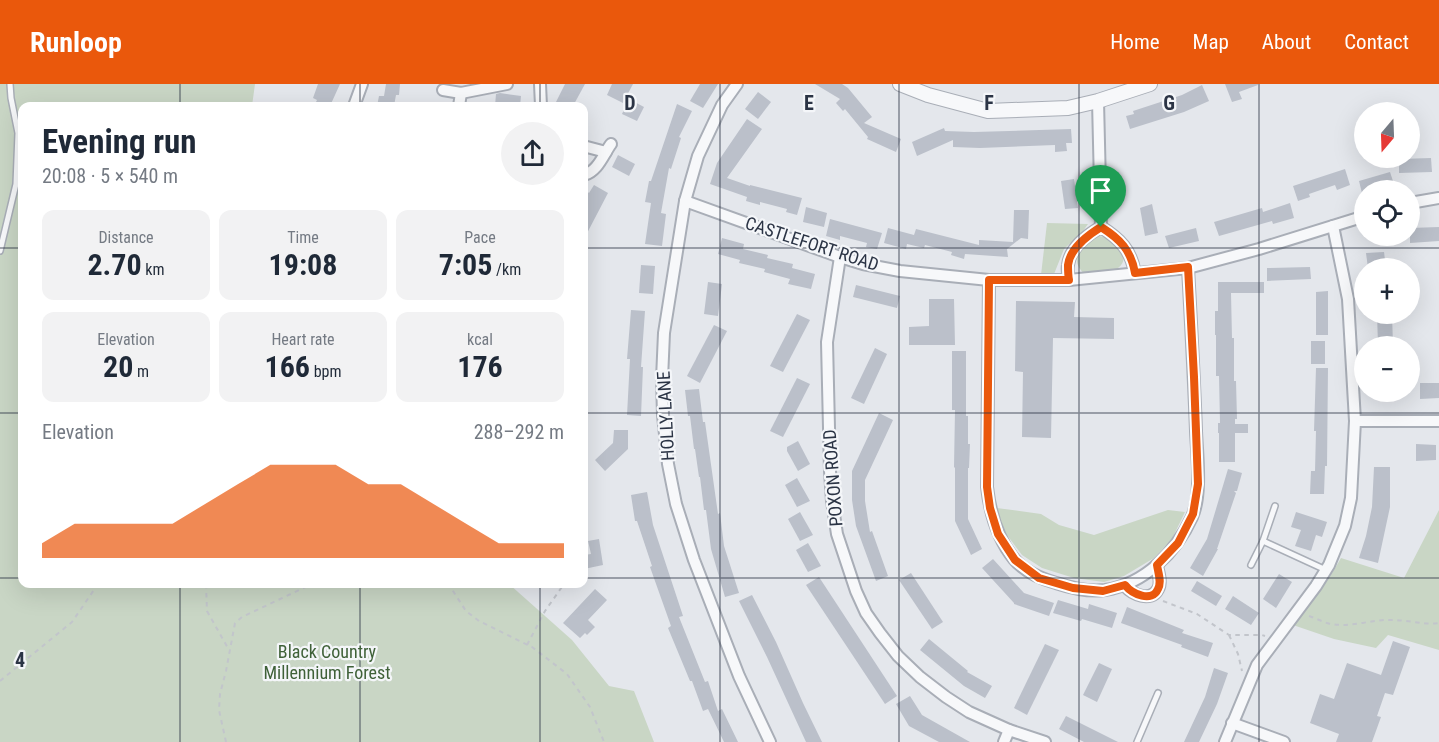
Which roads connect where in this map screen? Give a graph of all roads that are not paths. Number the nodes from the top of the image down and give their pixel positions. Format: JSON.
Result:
{"nodes":[{"id":1,"x":10,"y":84,"type":"edge"},
{"id":2,"x":362,"y":84,"type":"edge"},
{"id":3,"x":507,"y":84,"type":"edge"},
{"id":4,"x":540,"y":84,"type":"edge"},
{"id":5,"x":737,"y":84,"type":"edge"},
{"id":6,"x":900,"y":84,"type":"edge"},
{"id":7,"x":1150,"y":84,"type":"edge"},
{"id":8,"x":443,"y":90,"type":"dead end"},
{"id":9,"x":461,"y":93,"type":"junction"},
{"id":10,"x":1098,"y":101,"type":"junction"},
{"id":11,"x":355,"y":102,"type":"edge"},
{"id":12,"x":460,"y":102,"type":"edge"},
{"id":13,"x":541,"y":102,"type":"edge"},
{"id":14,"x":588,"y":147,"type":"edge"},
{"id":15,"x":588,"y":174,"type":"edge"},
{"id":16,"x":1439,"y":198,"type":"edge"},
{"id":17,"x":685,"y":201,"type":"junction"},
{"id":18,"x":1420,"y":201,"type":"edge"},
{"id":19,"x":1354,"y":219,"type":"edge"},
{"id":20,"x":1333,"y":226,"type":"junction"},
{"id":21,"x":1101,"y":227,"type":"junction"},
{"id":22,"x":0,"y":251,"type":"edge"},
{"id":23,"x":840,"y":257,"type":"junction"},
{"id":24,"x":1188,"y":267,"type":"junction"},
{"id":25,"x":1135,"y":273,"type":"junction"},
{"id":26,"x":989,"y":280,"type":"junction"},
{"id":27,"x":1069,"y":280,"type":"junction"},
{"id":28,"x":1355,"y":421,"type":"junction"},
{"id":29,"x":1439,"y":421,"type":"edge"},
{"id":30,"x":1275,"y":506,"type":"dead end"},
{"id":31,"x":1263,"y":541,"type":"junction"},
{"id":32,"x":1157,"y":565,"type":"junction"},
{"id":33,"x":1251,"y":566,"type":"dead end"},
{"id":34,"x":1326,"y":570,"type":"junction"},
{"id":35,"x":1125,"y":585,"type":"junction"},
{"id":36,"x":1158,"y":693,"type":"dead end"},
{"id":37,"x":1232,"y":723,"type":"junction"},
{"id":38,"x":1009,"y":730,"type":"junction"},
{"id":39,"x":770,"y":742,"type":"edge"},
{"id":40,"x":1004,"y":742,"type":"edge"},
{"id":41,"x":1045,"y":742,"type":"edge"},
{"id":42,"x":1137,"y":742,"type":"edge"},
{"id":43,"x":1225,"y":742,"type":"edge"},
{"id":44,"x":1284,"y":742,"type":"edge"}],
"edges":[{"from":1,"to":22,"type":"lane"},
{"from":2,"to":11,"type":"street"},
{"from":3,"to":9,"type":"street"},
{"from":4,"to":13,"type":"street"},
{"from":5,"to":17,"type":"street","name":"HOLLY LANE"},
{"from":6,"to":10,"type":"street"},
{"from":7,"to":10,"type":"street"},
{"from":8,"to":9,"type":"street"},
{"from":9,"to":12,"type":"street"},
{"from":10,"to":21,"type":"street"},
{"from":14,"to":15,"type":"street"},
{"from":16,"to":18,"type":"street"},
{"from":17,"to":23,"type":"street","name":"CASTLEFORT ROAD"},
{"from":17,"to":39,"type":"street","name":"HOLLY LANE"},
{"from":19,"to":20,"type":"street","name":"CASTLEFORT ROAD"},
{"from":20,"to":24,"type":"street","name":"CASTLEFORT ROAD"},
{"from":20,"to":28,"type":"street"},
{"from":21,"to":25,"type":"street"},
{"from":21,"to":27,"type":"street"},
{"from":23,"to":26,"type":"street","name":"CASTLEFORT ROAD"},
{"from":23,"to":38,"type":"street","name":"POXON ROAD"},
{"from":24,"to":25,"type":"street","name":"CASTLEFORT ROAD"},
{"from":24,"to":32,"type":"street"},
{"from":25,"to":27,"type":"street","name":"CASTLEFORT ROAD"},
{"from":26,"to":27,"type":"street","name":"CASTLEFORT ROAD"},
{"from":26,"to":35,"type":"street"},
{"from":28,"to":29,"type":"street"},
{"from":28,"to":34,"type":"street"},
{"from":30,"to":31,"type":"lane"},
{"from":31,"to":33,"type":"lane"},
{"from":31,"to":34,"type":"lane"},
{"from":32,"to":35,"type":"street"},
{"from":32,"to":35,"type":"street"},
{"from":34,"to":37,"type":"street"},
{"from":36,"to":42,"type":"lane"},
{"from":37,"to":43,"type":"street"},
{"from":37,"to":44,"type":"street"},
{"from":38,"to":40,"type":"street"},
{"from":38,"to":41,"type":"street","name":"POXON ROAD"}]}
